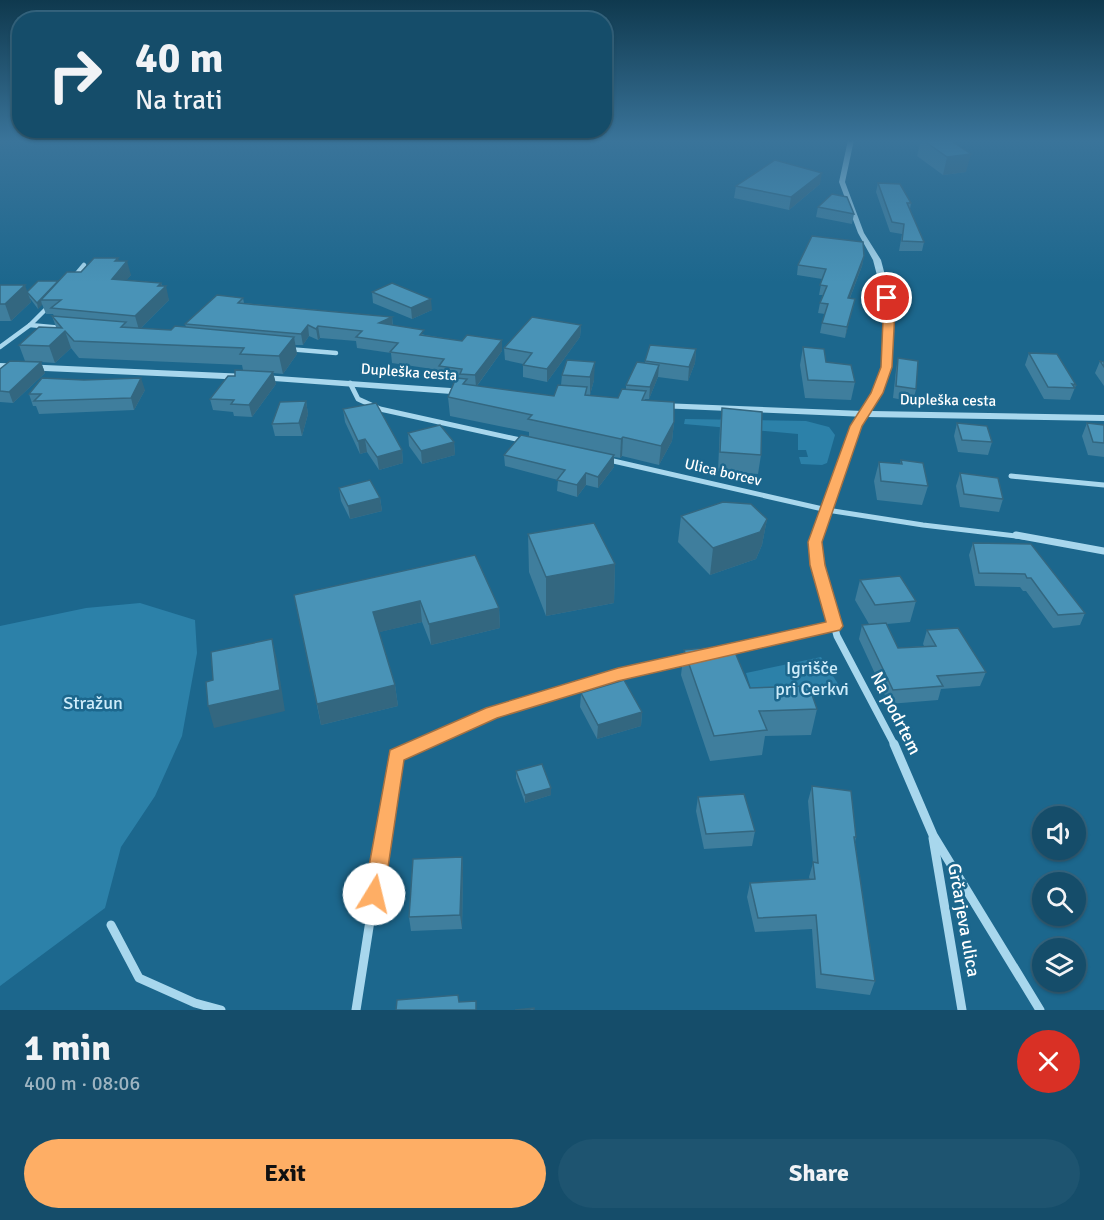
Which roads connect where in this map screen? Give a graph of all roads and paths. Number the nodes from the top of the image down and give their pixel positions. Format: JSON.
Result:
{"nodes":[{"id":1,"x":844,"y":187,"type":"edge"},
{"id":2,"x":84,"y":265,"type":"edge"},
{"id":3,"x":72,"y":281,"type":"edge"},
{"id":4,"x":52,"y":303,"type":"edge"},
{"id":5,"x":30,"y":325,"type":"junction"},
{"id":6,"x":66,"y":328,"type":"edge"},
{"id":7,"x":0,"y":347,"type":"edge"},
{"id":8,"x":277,"y":348,"type":"edge"},
{"id":9,"x":336,"y":353,"type":"dead end"},
{"id":10,"x":0,"y":366,"type":"edge"},
{"id":11,"x":350,"y":383,"type":"junction"},
{"id":12,"x":471,"y":392,"type":"edge"},
{"id":13,"x":654,"y":405,"type":"edge"},
{"id":14,"x":866,"y":414,"type":"junction"},
{"id":15,"x":1104,"y":418,"type":"edge"},
{"id":16,"x":530,"y":442,"type":"edge"},
{"id":17,"x":598,"y":458,"type":"edge"},
{"id":18,"x":1011,"y":476,"type":"dead end"},
{"id":19,"x":1104,"y":484,"type":"edge"},
{"id":20,"x":827,"y":510,"type":"junction"},
{"id":21,"x":1104,"y":551,"type":"edge"},
{"id":22,"x":835,"y":626,"type":"junction"},
{"id":23,"x":719,"y":651,"type":"edge"},
{"id":24,"x":696,"y":657,"type":"edge"},
{"id":25,"x":933,"y":835,"type":"junction"},
{"id":26,"x":111,"y":925,"type":"dead end"},
{"id":27,"x":221,"y":1010,"type":"edge"},
{"id":28,"x":356,"y":1010,"type":"edge"},
{"id":29,"x":962,"y":1010,"type":"edge"},
{"id":30,"x":1040,"y":1010,"type":"edge"}],
"edges":[{"from":1,"to":14,"type":"street"},
{"from":2,"to":3,"type":"street"},
{"from":4,"to":5,"type":"street"},
{"from":5,"to":6,"type":"street"},
{"from":5,"to":7,"type":"street"},
{"from":8,"to":9,"type":"street"},
{"from":10,"to":11,"type":"street","name":"Dupleška cesta"},
{"from":11,"to":12,"type":"street","name":"Dupleška cesta"},
{"from":11,"to":16,"type":"street"},
{"from":13,"to":14,"type":"street","name":"Dupleška cesta"},
{"from":14,"to":15,"type":"street","name":"Dupleška cesta"},
{"from":14,"to":20,"type":"street","name":"Na podrtem"},
{"from":17,"to":20,"type":"street","name":"Ulica borcev"},
{"from":18,"to":19,"type":"street"},
{"from":20,"to":21,"type":"street","name":"Ulica borcev"},
{"from":20,"to":22,"type":"street","name":"Na podrtem"},
{"from":22,"to":23,"type":"street"},
{"from":22,"to":25,"type":"street","name":"Na podrtem"},
{"from":24,"to":28,"type":"street"},
{"from":25,"to":29,"type":"street","name":"Grčarjeva ulica"},
{"from":25,"to":30,"type":"street","name":"Na podrtem"},
{"from":26,"to":27,"type":"street"}]}
